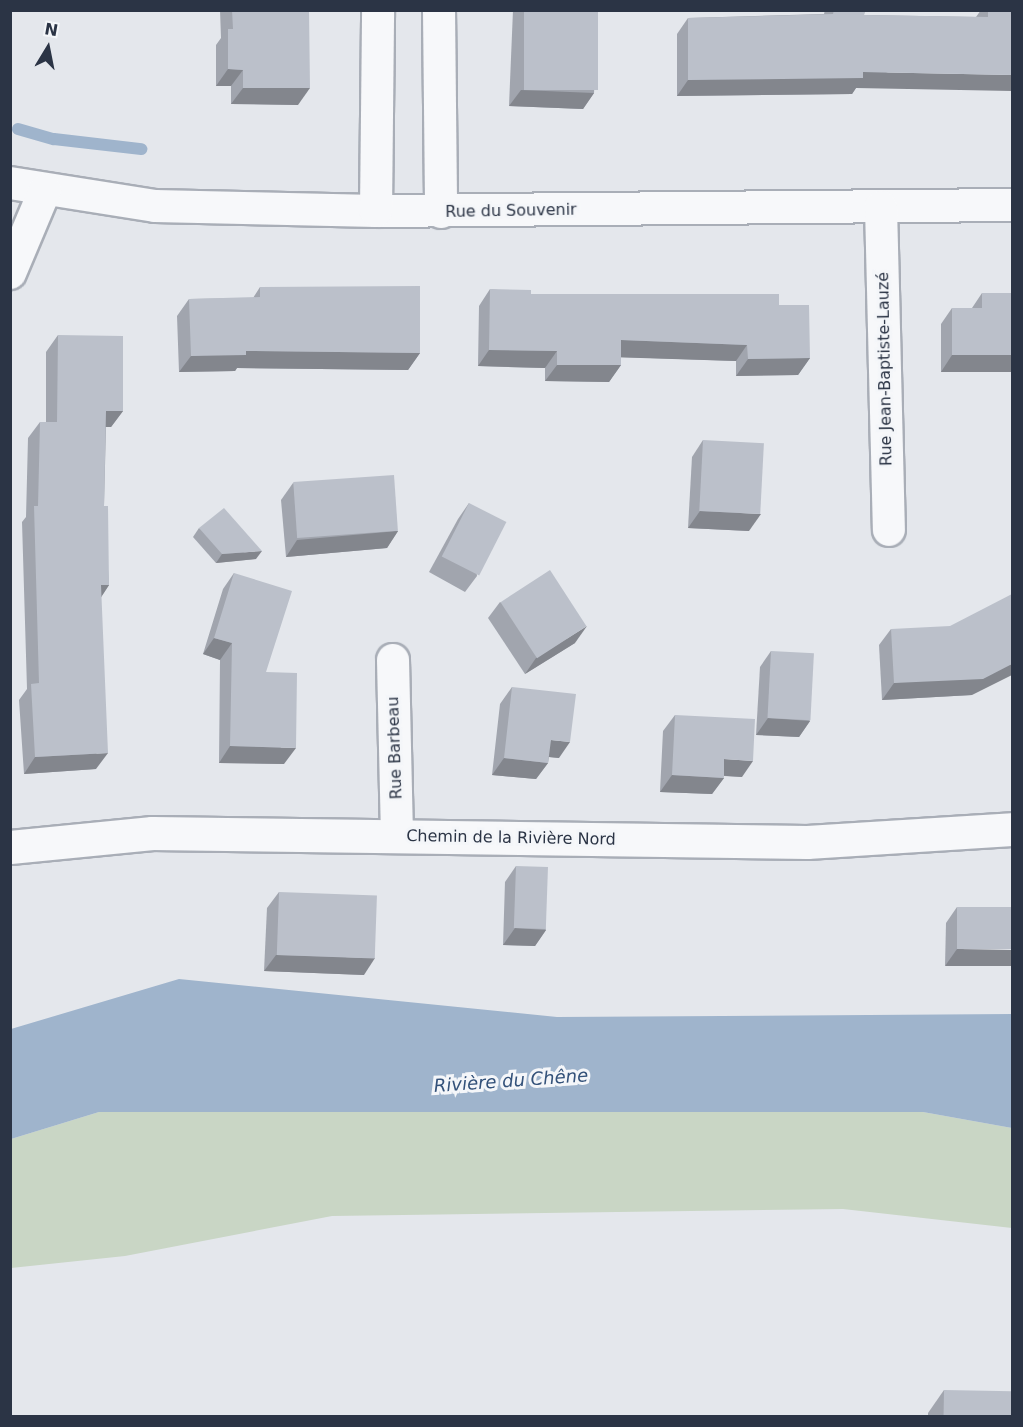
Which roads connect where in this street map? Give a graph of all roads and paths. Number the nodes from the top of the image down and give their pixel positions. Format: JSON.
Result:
{"nodes":[{"id":1,"x":378,"y":10,"type":"edge"},
{"id":2,"x":439,"y":10,"type":"edge"},
{"id":3,"x":10,"y":183,"type":"edge"},
{"id":4,"x":45,"y":190,"type":"junction"},
{"id":5,"x":1012,"y":206,"type":"edge"},
{"id":6,"x":881,"y":207,"type":"junction"},
{"id":7,"x":376,"y":211,"type":"junction"},
{"id":8,"x":441,"y":212,"type":"junction"},
{"id":9,"x":10,"y":273,"type":"edge"},
{"id":10,"x":889,"y":530,"type":"dead end"},
{"id":11,"x":393,"y":660,"type":"dead end"},
{"id":12,"x":1012,"y":829,"type":"edge"},
{"id":13,"x":397,"y":836,"type":"junction"},
{"id":14,"x":10,"y":847,"type":"edge"}],
"edges":[{"from":1,"to":7,"type":"street"},
{"from":2,"to":8,"type":"street"},
{"from":3,"to":4,"type":"street","name":"Rue du Souvenir"},
{"from":4,"to":7,"type":"street","name":"Rue du Souvenir"},
{"from":4,"to":9,"type":"street"},
{"from":5,"to":6,"type":"street","name":"Rue du Souvenir"},
{"from":6,"to":8,"type":"street","name":"Rue du Souvenir"},
{"from":6,"to":10,"type":"street","name":"Rue Jean-Baptiste-Lauzé"},
{"from":7,"to":8,"type":"street","name":"Rue du Souvenir"},
{"from":11,"to":13,"type":"street","name":"Rue Barbeau"},
{"from":12,"to":13,"type":"street","name":"Chemin de la Rivière Nord"},
{"from":13,"to":14,"type":"street","name":"Chemin de la Rivière Nord"}]}
